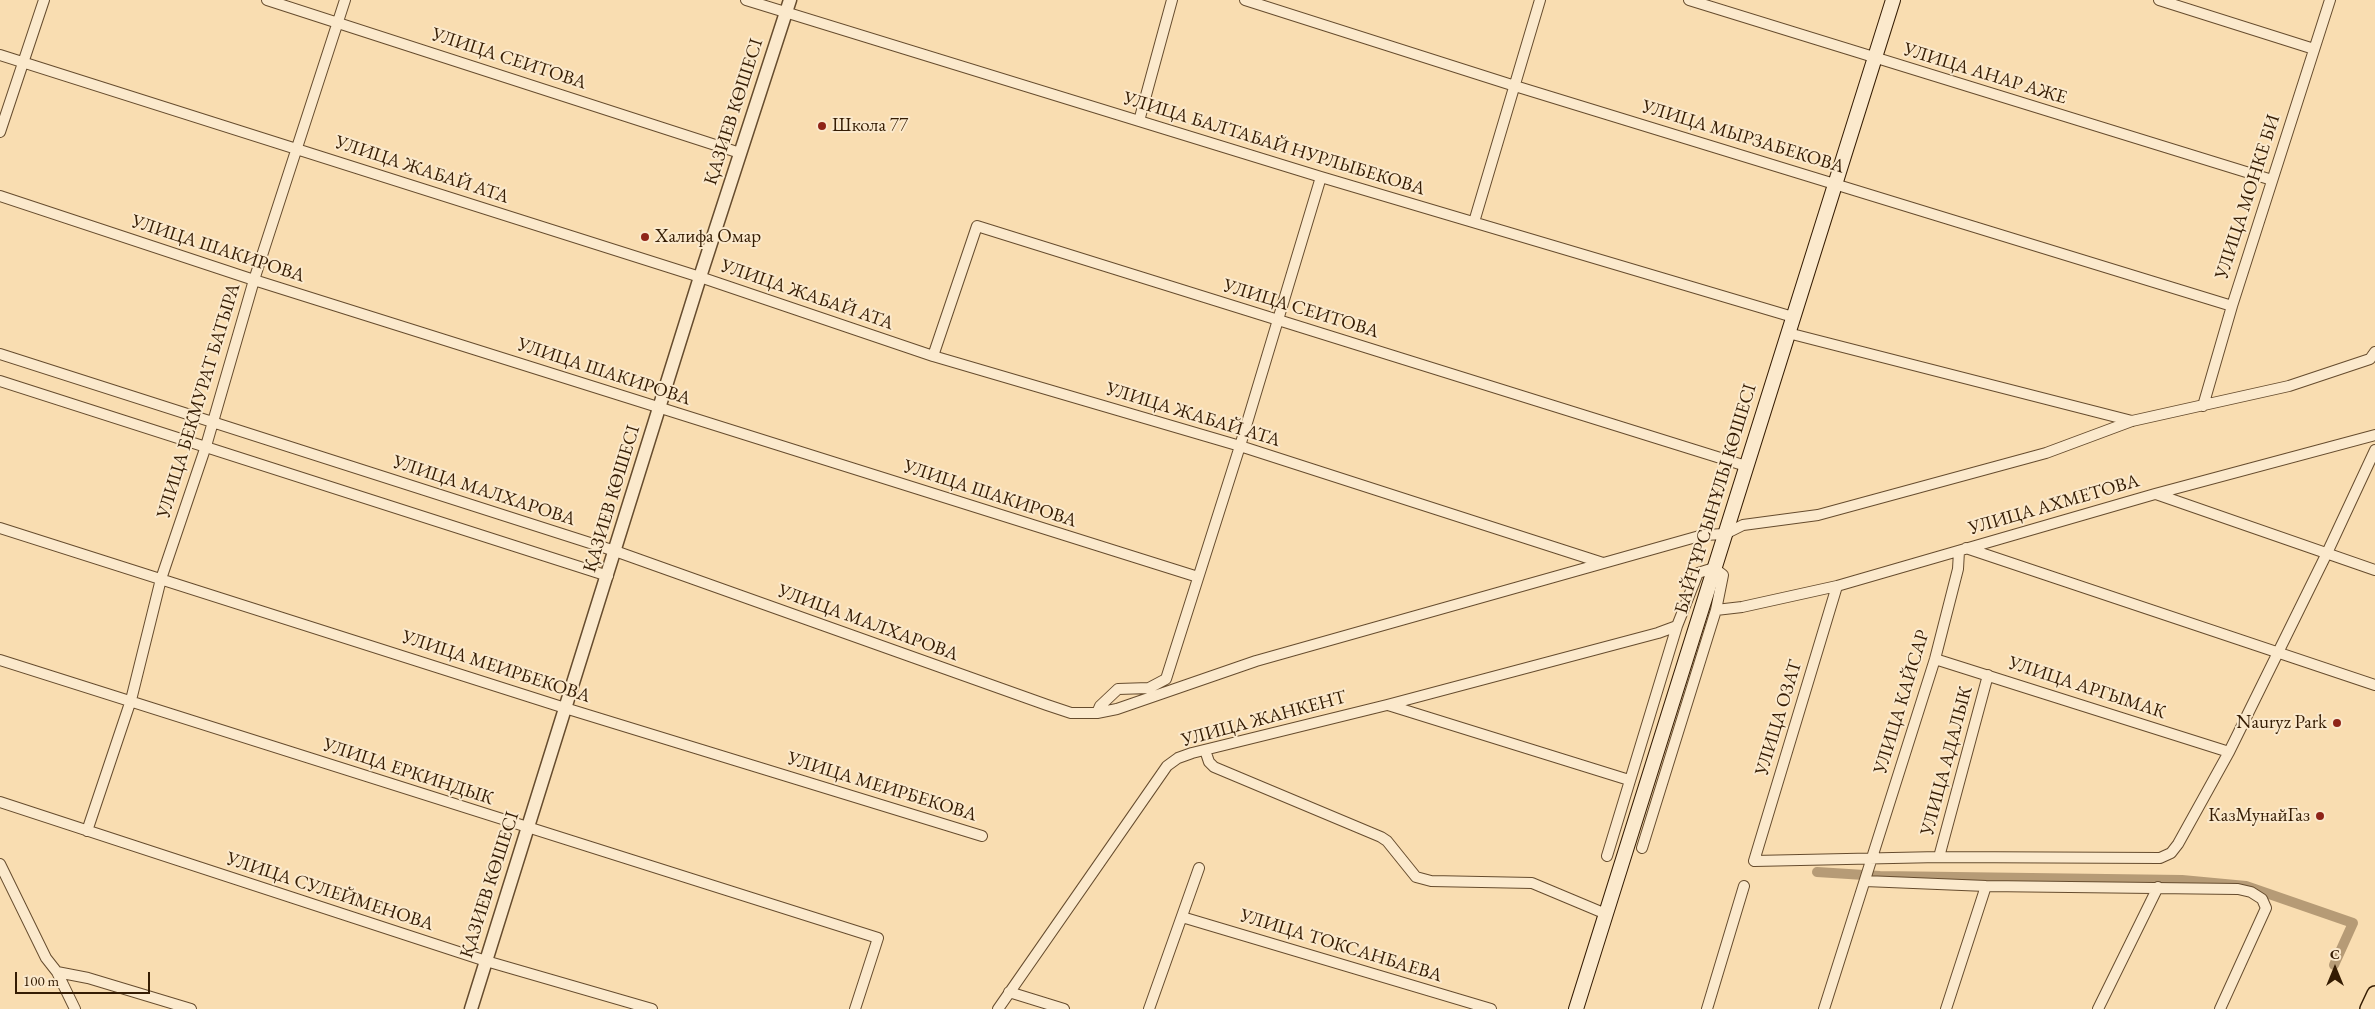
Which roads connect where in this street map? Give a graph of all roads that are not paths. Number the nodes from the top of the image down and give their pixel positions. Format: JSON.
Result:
{"nodes":[{"id":1,"x":44,"y":0,"type":"edge"},
{"id":2,"x":267,"y":0,"type":"edge"},
{"id":3,"x":345,"y":0,"type":"edge"},
{"id":4,"x":746,"y":0,"type":"edge"},
{"id":5,"x":790,"y":0,"type":"edge"},
{"id":6,"x":1172,"y":0,"type":"edge"},
{"id":7,"x":1245,"y":0,"type":"edge"},
{"id":8,"x":1540,"y":0,"type":"edge"},
{"id":9,"x":1689,"y":0,"type":"edge"},
{"id":10,"x":1892,"y":0,"type":"edge"},
{"id":11,"x":2159,"y":0,"type":"edge"},
{"id":12,"x":2330,"y":0,"type":"edge"},
{"id":13,"x":786,"y":13,"type":"junction"},
{"id":14,"x":338,"y":23,"type":"junction"},
{"id":15,"x":2314,"y":49,"type":"junction"},
{"id":16,"x":0,"y":55,"type":"edge"},
{"id":17,"x":1874,"y":59,"type":"junction"},
{"id":18,"x":24,"y":62,"type":"junction"},
{"id":19,"x":1515,"y":86,"type":"junction"},
{"id":20,"x":1139,"y":122,"type":"junction"},
{"id":21,"x":0,"y":132,"type":"edge"},
{"id":22,"x":297,"y":148,"type":"junction"},
{"id":23,"x":740,"y":152,"type":"junction"},
{"id":24,"x":1321,"y":177,"type":"junction"},
{"id":25,"x":2272,"y":180,"type":"junction"},
{"id":26,"x":1835,"y":184,"type":"junction"},
{"id":27,"x":0,"y":196,"type":"edge"},
{"id":28,"x":1474,"y":222,"type":"junction"},
{"id":29,"x":700,"y":277,"type":"junction"},
{"id":30,"x":254,"y":280,"type":"junction"},
{"id":31,"x":2232,"y":306,"type":"junction"},
{"id":32,"x":1793,"y":317,"type":"junction"},
{"id":33,"x":1278,"y":321,"type":"junction"},
{"id":34,"x":1788,"y":333,"type":"junction"},
{"id":35,"x":0,"y":354,"type":"edge"},
{"id":36,"x":933,"y":356,"type":"junction"},
{"id":37,"x":2373,"y":356,"type":"edge"},
{"id":38,"x":0,"y":381,"type":"edge"},
{"id":39,"x":2203,"y":406,"type":"junction"},
{"id":40,"x":660,"y":408,"type":"junction"},
{"id":41,"x":212,"y":421,"type":"junction"},
{"id":42,"x":2132,"y":421,"type":"junction"},
{"id":43,"x":2375,"y":435,"type":"edge"},
{"id":44,"x":206,"y":446,"type":"junction"},
{"id":45,"x":1240,"y":446,"type":"junction"},
{"id":46,"x":2374,"y":456,"type":"edge"},
{"id":47,"x":1746,"y":466,"type":"junction"},
{"id":48,"x":2155,"y":494,"type":"junction"},
{"id":49,"x":0,"y":528,"type":"edge"},
{"id":50,"x":1725,"y":534,"type":"junction"},
{"id":51,"x":1962,"y":549,"type":"junction"},
{"id":52,"x":615,"y":551,"type":"junction"},
{"id":53,"x":2327,"y":553,"type":"junction"},
{"id":54,"x":1604,"y":564,"type":"junction"},
{"id":55,"x":1714,"y":568,"type":"junction"},
{"id":56,"x":2375,"y":570,"type":"edge"},
{"id":57,"x":608,"y":576,"type":"junction"},
{"id":58,"x":161,"y":578,"type":"junction"},
{"id":59,"x":1198,"y":578,"type":"junction"},
{"id":60,"x":1837,"y":586,"type":"junction"},
{"id":61,"x":1716,"y":610,"type":"junction"},
{"id":62,"x":1676,"y":626,"type":"junction"},
{"id":63,"x":2277,"y":653,"type":"junction"},
{"id":64,"x":1935,"y":659,"type":"junction"},
{"id":65,"x":0,"y":660,"type":"edge"},
{"id":66,"x":1988,"y":675,"type":"junction"},
{"id":67,"x":2375,"y":685,"type":"edge"},
{"id":68,"x":131,"y":700,"type":"junction"},
{"id":69,"x":1387,"y":705,"type":"junction"},
{"id":70,"x":566,"y":708,"type":"junction"},
{"id":71,"x":1097,"y":713,"type":"junction"},
{"id":72,"x":1205,"y":750,"type":"junction"},
{"id":73,"x":2228,"y":752,"type":"junction"},
{"id":74,"x":1629,"y":780,"type":"junction"},
{"id":75,"x":0,"y":802,"type":"edge"},
{"id":76,"x":528,"y":829,"type":"junction"},
{"id":77,"x":87,"y":831,"type":"junction"},
{"id":78,"x":982,"y":836,"type":"dead end"},
{"id":79,"x":1642,"y":848,"type":"dead end"},
{"id":80,"x":1607,"y":856,"type":"dead end"},
{"id":81,"x":1939,"y":857,"type":"junction"},
{"id":82,"x":1871,"y":861,"type":"junction"},
{"id":83,"x":0,"y":864,"type":"edge"},
{"id":84,"x":1199,"y":868,"type":"dead end"},
{"id":85,"x":1865,"y":881,"type":"junction"},
{"id":86,"x":1744,"y":886,"type":"dead end"},
{"id":87,"x":1986,"y":886,"type":"junction"},
{"id":88,"x":2158,"y":887,"type":"junction"},
{"id":89,"x":1606,"y":914,"type":"junction"},
{"id":90,"x":1182,"y":917,"type":"junction"},
{"id":91,"x":486,"y":961,"type":"junction"},
{"id":92,"x":58,"y":972,"type":"junction"},
{"id":93,"x":1010,"y":992,"type":"junction"},
{"id":94,"x":2375,"y":994,"type":"edge"},
{"id":95,"x":75,"y":1009,"type":"edge"},
{"id":96,"x":191,"y":1009,"type":"edge"},
{"id":97,"x":471,"y":1009,"type":"edge"},
{"id":98,"x":652,"y":1009,"type":"edge"},
{"id":99,"x":855,"y":1009,"type":"edge"},
{"id":100,"x":998,"y":1009,"type":"edge"},
{"id":101,"x":1064,"y":1009,"type":"edge"},
{"id":102,"x":1149,"y":1009,"type":"edge"},
{"id":103,"x":1491,"y":1009,"type":"edge"},
{"id":104,"x":1576,"y":1009,"type":"edge"},
{"id":105,"x":1707,"y":1009,"type":"edge"},
{"id":106,"x":1824,"y":1009,"type":"edge"},
{"id":107,"x":1946,"y":1009,"type":"edge"},
{"id":108,"x":2098,"y":1009,"type":"edge"},
{"id":109,"x":2220,"y":1009,"type":"edge"},
{"id":110,"x":2368,"y":1009,"type":"edge"}],
"edges":[{"from":1,"to":18,"type":"street"},
{"from":2,"to":14,"type":"street","name":"УЛИЦА СЕИТОВА"},
{"from":3,"to":14,"type":"street","name":"УЛИЦА БЕКМУРАТ БАТЫРА"},
{"from":4,"to":13,"type":"street","name":"УЛИЦА БАЛТАБАЙ НУРЛЫБЕКОВА"},
{"from":5,"to":13,"type":"street","name":"ҚАЗИЕВ КӨШЕСІ"},
{"from":6,"to":20,"type":"street"},
{"from":7,"to":19,"type":"street","name":"УЛИЦА МЫРЗАБЕКОВА"},
{"from":8,"to":19,"type":"street"},
{"from":9,"to":17,"type":"street","name":"УЛИЦА АНАР АЖЕ"},
{"from":10,"to":17,"type":"main road","name":"БАЙТҰРСЫНҰЛЫ КӨШЕСІ"},
{"from":11,"to":15,"type":"street"},
{"from":12,"to":15,"type":"street","name":"УЛИЦА МОНКЕ БИ"},
{"from":13,"to":20,"type":"street","name":"УЛИЦА БАЛТАБАЙ НУРЛЫБЕКОВА"},
{"from":13,"to":23,"type":"street","name":"ҚАЗИЕВ КӨШЕСІ"},
{"from":14,"to":22,"type":"street","name":"УЛИЦА БЕКМУРАТ БАТЫРА"},
{"from":14,"to":23,"type":"street","name":"УЛИЦА СЕИТОВА"},
{"from":15,"to":25,"type":"street","name":"УЛИЦА МОНКЕ БИ"},
{"from":16,"to":18,"type":"street","name":"УЛИЦА ЖАБАЙ АТА"},
{"from":17,"to":25,"type":"street","name":"УЛИЦА АНАР АЖЕ"},
{"from":17,"to":26,"type":"main road","name":"БАЙТҰРСЫНҰЛЫ КӨШЕСІ"},
{"from":18,"to":21,"type":"street"},
{"from":18,"to":22,"type":"street","name":"УЛИЦА ЖАБАЙ АТА"},
{"from":19,"to":26,"type":"street","name":"УЛИЦА МЫРЗАБЕКОВА"},
{"from":19,"to":28,"type":"street"},
{"from":20,"to":24,"type":"street","name":"УЛИЦА БАЛТАБАЙ НУРЛЫБЕКОВА"},
{"from":22,"to":29,"type":"street","name":"УЛИЦА ЖАБАЙ АТА"},
{"from":22,"to":30,"type":"street","name":"УЛИЦА БЕКМУРАТ БАТЫРА"},
{"from":23,"to":29,"type":"street","name":"ҚАЗИЕВ КӨШЕСІ"},
{"from":24,"to":28,"type":"street","name":"УЛИЦА БАЛТАБАЙ НУРЛЫБЕКОВА"},
{"from":24,"to":33,"type":"street"},
{"from":25,"to":31,"type":"street","name":"УЛИЦА МОНКЕ БИ"},
{"from":26,"to":31,"type":"street","name":"УЛИЦА МЫРЗАБЕКОВА"},
{"from":26,"to":32,"type":"main road","name":"БАЙТҰРСЫНҰЛЫ КӨШЕСІ"},
{"from":27,"to":30,"type":"street","name":"УЛИЦА ШАКИРОВА"},
{"from":28,"to":32,"type":"street","name":"УЛИЦА БАЛТАБАЙ НУРЛЫБЕКОВА"},
{"from":29,"to":36,"type":"street","name":"УЛИЦА ЖАБАЙ АТА"},
{"from":29,"to":40,"type":"street","name":"ҚАЗИЕВ КӨШЕСІ"},
{"from":30,"to":40,"type":"street","name":"УЛИЦА ШАКИРОВА"},
{"from":30,"to":41,"type":"street","name":"УЛИЦА БЕКМУРАТ БАТЫРА"},
{"from":31,"to":39,"type":"street","name":"УЛИЦА МОНКЕ БИ"},
{"from":32,"to":34,"type":"main road","name":"БАЙТҰРСЫНҰЛЫ КӨШЕСІ"},
{"from":33,"to":36,"type":"street","name":"УЛИЦА СЕИТОВА"},
{"from":33,"to":45,"type":"street"},
{"from":33,"to":47,"type":"street","name":"УЛИЦА СЕИТОВА"},
{"from":34,"to":42,"type":"street"},
{"from":34,"to":47,"type":"main road","name":"БАЙТҰРСЫНҰЛЫ КӨШЕСІ"},
{"from":35,"to":41,"type":"street","name":"УЛИЦА МАЛХАРОВА"},
{"from":36,"to":45,"type":"street","name":"УЛИЦА ЖАБАЙ АТА"},
{"from":37,"to":39,"type":"street","name":"УЛИЦА МАЛХАРОВА"},
{"from":38,"to":44,"type":"street"},
{"from":39,"to":42,"type":"street","name":"УЛИЦА МАЛХАРОВА"},
{"from":40,"to":52,"type":"street","name":"ҚАЗИЕВ КӨШЕСІ"},
{"from":40,"to":59,"type":"street","name":"УЛИЦА ШАКИРОВА"},
{"from":41,"to":44,"type":"street","name":"УЛИЦА БЕКМУРАТ БАТЫРА"},
{"from":41,"to":52,"type":"street","name":"УЛИЦА МАЛХАРОВА"},
{"from":42,"to":50,"type":"street","name":"УЛИЦА МАЛХАРОВА"},
{"from":43,"to":48,"type":"street","name":"УЛИЦА АХМЕТОВА"},
{"from":44,"to":57,"type":"street"},
{"from":44,"to":58,"type":"street","name":"УЛИЦА БЕКМУРАТ БАТЫРА"},
{"from":45,"to":54,"type":"street","name":"УЛИЦА ЖАБАЙ АТА"},
{"from":45,"to":59,"type":"street"},
{"from":46,"to":53,"type":"street"},
{"from":47,"to":50,"type":"main road","name":"БАЙТҰРСЫНҰЛЫ КӨШЕСІ"},
{"from":48,"to":51,"type":"street","name":"УЛИЦА АХМЕТОВА"},
{"from":48,"to":53,"type":"street"},
{"from":49,"to":58,"type":"street","name":"УЛИЦА МЕИРБЕКОВА"},
{"from":50,"to":54,"type":"street","name":"УЛИЦА МАЛХАРОВА"},
{"from":50,"to":55,"type":"main road","name":"БАЙТҰРСЫНҰЛЫ КӨШЕСІ"},
{"from":51,"to":60,"type":"street","name":"УЛИЦА АХМЕТОВА"},
{"from":51,"to":63,"type":"street"},
{"from":51,"to":64,"type":"street","name":"УЛИЦА КАЙСАР"},
{"from":52,"to":57,"type":"street","name":"ҚАЗИЕВ КӨШЕСІ"},
{"from":52,"to":71,"type":"street","name":"УЛИЦА МАЛХАРОВА"},
{"from":53,"to":56,"type":"street"},
{"from":53,"to":63,"type":"street"},
{"from":54,"to":71,"type":"street","name":"УЛИЦА МАЛХАРОВА"},
{"from":55,"to":61,"type":"street"},
{"from":55,"to":62,"type":"street"},
{"from":55,"to":89,"type":"main road","name":"БАЙТҰРСЫНҰЛЫ КӨШЕСІ"},
{"from":57,"to":70,"type":"street","name":"ҚАЗИЕВ КӨШЕСІ"},
{"from":58,"to":68,"type":"street","name":"УЛИЦА БЕКМУРАТ БАТЫРА"},
{"from":58,"to":70,"type":"street","name":"УЛИЦА МЕИРБЕКОВА"},
{"from":59,"to":71,"type":"street"},
{"from":60,"to":61,"type":"street","name":"УЛИЦА АХМЕТОВА"},
{"from":60,"to":82,"type":"street","name":"УЛИЦА ОЗАТ"},
{"from":61,"to":79,"type":"street"},
{"from":62,"to":69,"type":"street","name":"УЛИЦА ЖАНКЕНТ"},
{"from":62,"to":74,"type":"street"},
{"from":63,"to":67,"type":"street"},
{"from":63,"to":73,"type":"street"},
{"from":64,"to":66,"type":"street","name":"УЛИЦА АРГЫМАК"},
{"from":64,"to":82,"type":"street","name":"УЛИЦА КАЙСАР"},
{"from":65,"to":68,"type":"street","name":"УЛИЦА ЕРКИНДЫК"},
{"from":66,"to":73,"type":"street","name":"УЛИЦА АРГЫМАК"},
{"from":66,"to":81,"type":"street","name":"УЛИЦА АДАЛЫК"},
{"from":68,"to":76,"type":"street","name":"УЛИЦА ЕРКИНДЫК"},
{"from":68,"to":77,"type":"street","name":"УЛИЦА БЕКМУРАТ БАТЫРА"},
{"from":69,"to":72,"type":"street","name":"УЛИЦА ЖАНКЕНТ"},
{"from":69,"to":74,"type":"street"},
{"from":70,"to":76,"type":"street","name":"ҚАЗИЕВ КӨШЕСІ"},
{"from":70,"to":78,"type":"street","name":"УЛИЦА МЕИРБЕКОВА"},
{"from":72,"to":89,"type":"street"},
{"from":72,"to":93,"type":"street","name":"УЛИЦА ЖАНКЕНТ"},
{"from":73,"to":81,"type":"street"},
{"from":74,"to":80,"type":"street"},
{"from":75,"to":77,"type":"street","name":"УЛИЦА СУЛЕЙМЕНОВА"},
{"from":76,"to":91,"type":"street","name":"ҚАЗИЕВ КӨШЕСІ"},
{"from":76,"to":99,"type":"street","name":"УЛИЦА ЕРКИНДЫК"},
{"from":77,"to":91,"type":"street","name":"УЛИЦА СУЛЕЙМЕНОВА"},
{"from":81,"to":82,"type":"street"},
{"from":82,"to":85,"type":"street","name":"УЛИЦА КАЙСАР"},
{"from":83,"to":92,"type":"street"},
{"from":84,"to":90,"type":"street"},
{"from":85,"to":87,"type":"street"},
{"from":85,"to":106,"type":"street"},
{"from":86,"to":105,"type":"street"},
{"from":87,"to":88,"type":"street"},
{"from":87,"to":107,"type":"street"},
{"from":88,"to":108,"type":"street"},
{"from":88,"to":109,"type":"street"},
{"from":89,"to":104,"type":"main road","name":"БАЙТҰРСЫНҰЛЫ КӨШЕСІ"},
{"from":90,"to":102,"type":"street"},
{"from":90,"to":103,"type":"street","name":"УЛИЦА ТОКСАНБАЕВА"},
{"from":91,"to":97,"type":"street","name":"ҚАЗИЕВ КӨШЕСІ"},
{"from":91,"to":98,"type":"street","name":"УЛИЦА СУЛЕЙМЕНОВА"},
{"from":92,"to":95,"type":"street"},
{"from":92,"to":96,"type":"street"},
{"from":93,"to":100,"type":"street","name":"УЛИЦА ЖАНКЕНТ"},
{"from":93,"to":101,"type":"street"},
{"from":94,"to":110,"type":"main road"}]}
